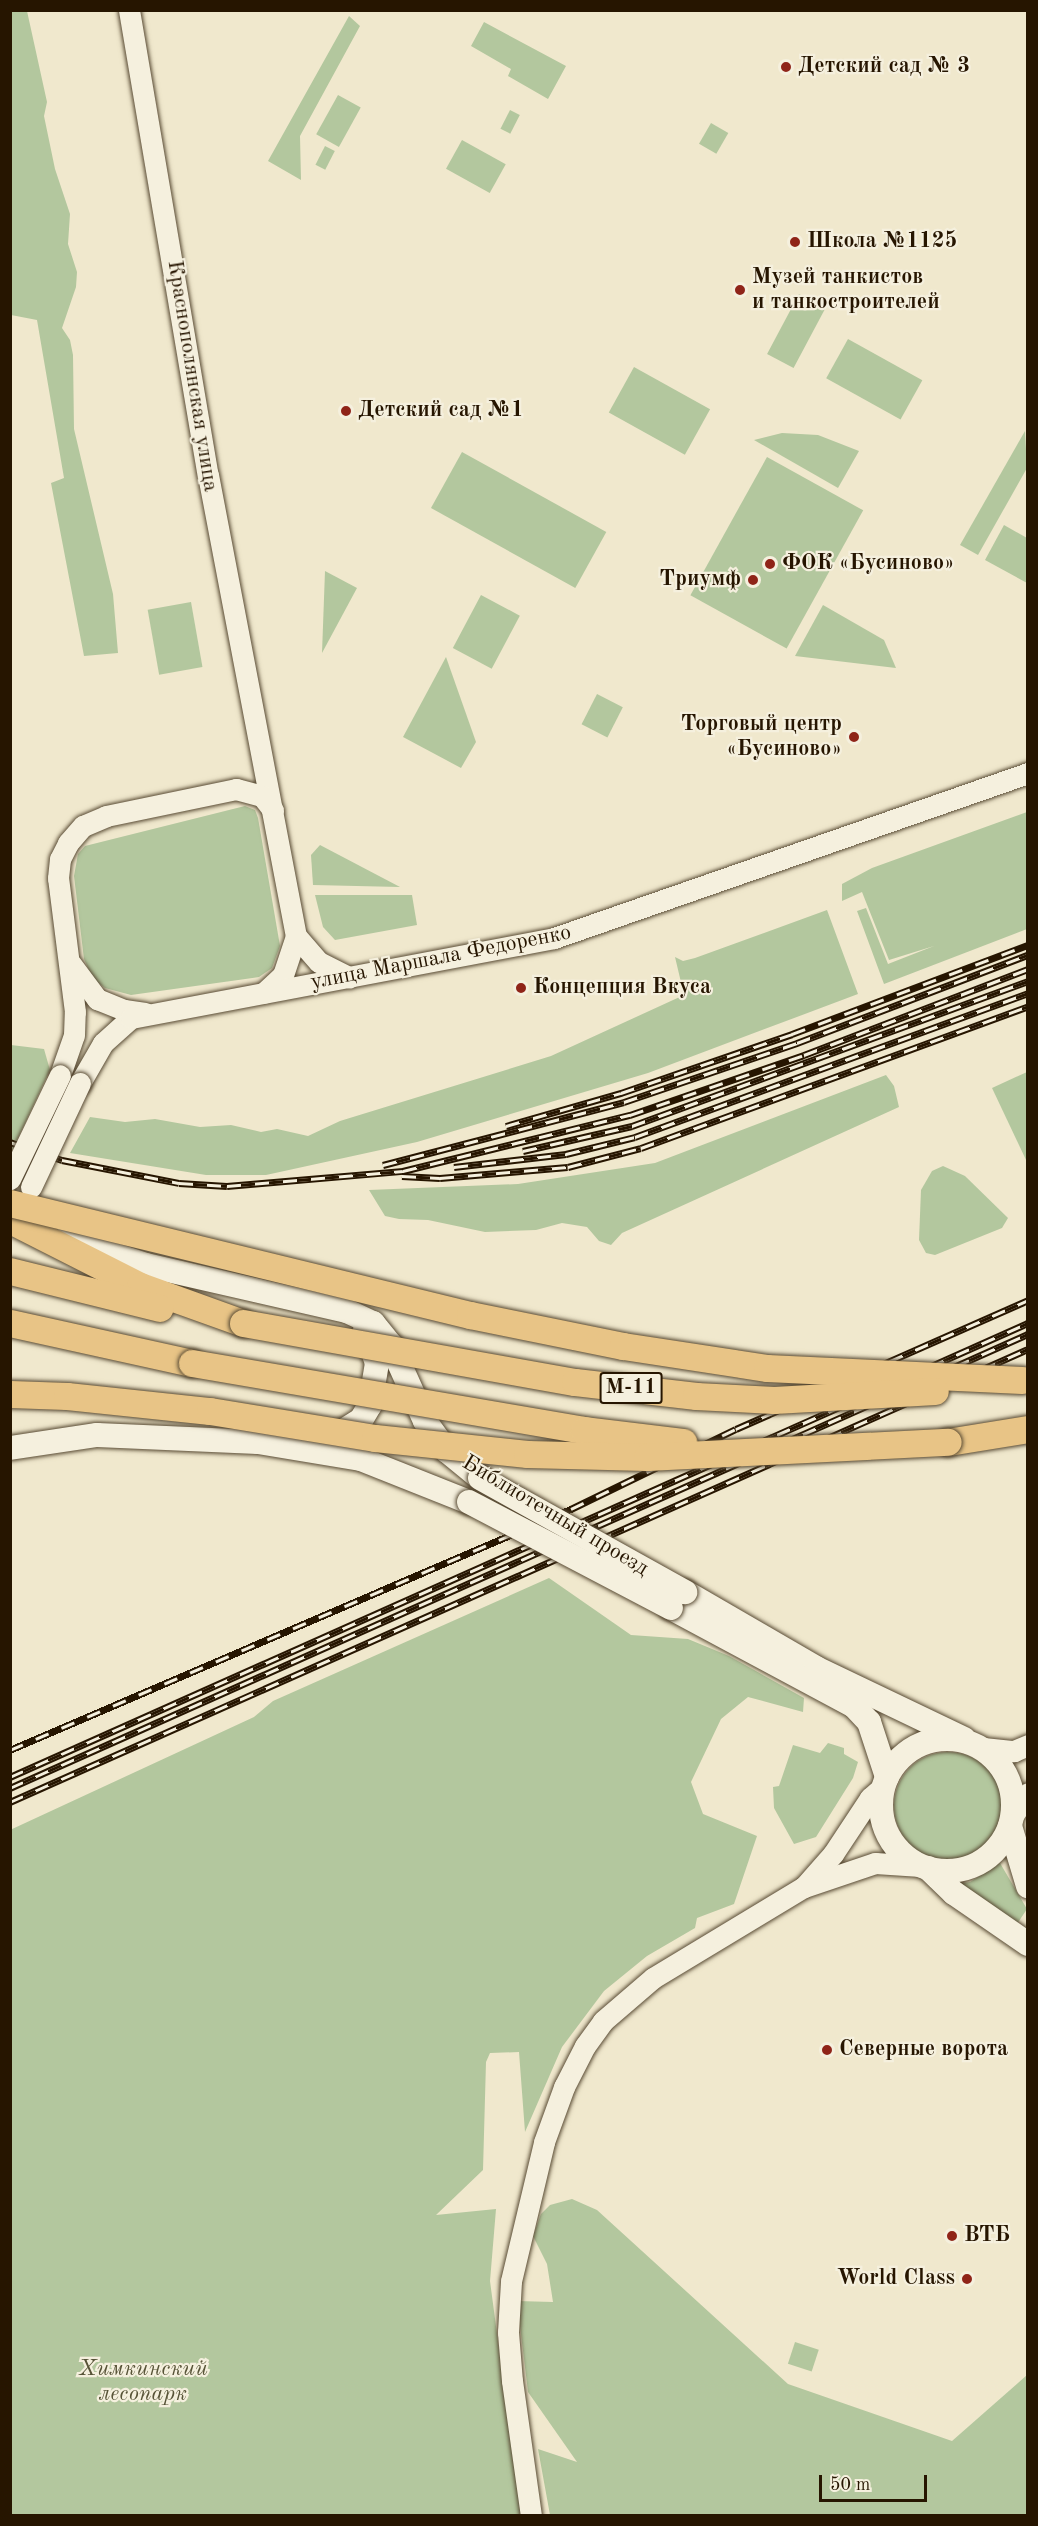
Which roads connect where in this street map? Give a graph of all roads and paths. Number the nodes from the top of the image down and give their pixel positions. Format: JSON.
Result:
{"nodes":[{"id":1,"x":129,"y":10,"type":"edge"},
{"id":2,"x":257,"y":741,"type":"junction"},
{"id":3,"x":1028,"y":773,"type":"edge"},
{"id":4,"x":236,"y":789,"type":"junction"},
{"id":5,"x":273,"y":810,"type":"junction"},
{"id":6,"x":296,"y":936,"type":"junction"},
{"id":7,"x":67,"y":956,"type":"junction"},
{"id":8,"x":350,"y":977,"type":"junction"},
{"id":9,"x":263,"y":993,"type":"junction"},
{"id":10,"x":152,"y":1012,"type":"junction"},
{"id":11,"x":10,"y":1179,"type":"edge"},
{"id":12,"x":21,"y":1195,"type":"edge"},
{"id":13,"x":10,"y":1218,"type":"edge"},
{"id":14,"x":46,"y":1231,"type":"junction"},
{"id":15,"x":10,"y":1271,"type":"edge"},
{"id":16,"x":347,"y":1311,"type":"junction"},
{"id":17,"x":10,"y":1323,"type":"edge"},
{"id":18,"x":243,"y":1323,"type":"junction"},
{"id":19,"x":10,"y":1342,"type":"edge"},
{"id":20,"x":192,"y":1364,"type":"junction"},
{"id":21,"x":1025,"y":1379,"type":"edge"},
{"id":22,"x":10,"y":1394,"type":"edge"},
{"id":23,"x":1028,"y":1429,"type":"edge"},
{"id":24,"x":10,"y":1440,"type":"edge"},
{"id":25,"x":258,"y":1442,"type":"junction"},
{"id":26,"x":42,"y":1443,"type":"junction"},
{"id":27,"x":10,"y":1448,"type":"edge"},
{"id":28,"x":740,"y":1450,"type":"junction"},
{"id":29,"x":678,"y":1600,"type":"junction"},
{"id":30,"x":1028,"y":1745,"type":"edge"},
{"id":31,"x":977,"y":1746,"type":"junction"},
{"id":32,"x":886,"y":1781,"type":"junction"},
{"id":33,"x":1028,"y":1793,"type":"edge"},
{"id":34,"x":1011,"y":1821,"type":"junction"},
{"id":35,"x":925,"y":1867,"type":"junction"},
{"id":36,"x":1028,"y":1886,"type":"edge"},
{"id":37,"x":804,"y":1887,"type":"junction"},
{"id":38,"x":1028,"y":1944,"type":"edge"},
{"id":39,"x":531,"y":2516,"type":"edge"}],
"edges":[{"from":1,"to":2,"type":"street","name":"Краснополянская улица"},
{"from":2,"to":4,"type":"street","name":"Краснополянская улица"},
{"from":2,"to":5,"type":"street","name":"Краснополянская улица"},
{"from":3,"to":8,"type":"street","name":"улица Маршала Федоренко"},
{"from":4,"to":5,"type":"street"},
{"from":4,"to":7,"type":"street"},
{"from":5,"to":6,"type":"street","name":"Краснополянская улица"},
{"from":6,"to":8,"type":"street"},
{"from":6,"to":9,"type":"street"},
{"from":7,"to":10,"type":"street"},
{"from":7,"to":11,"type":"street","bridge":true},
{"from":8,"to":9,"type":"street","name":"улица Маршала Федоренко"},
{"from":9,"to":10,"type":"street","name":"улица Маршала Федоренко"},
{"from":10,"to":12,"type":"street","name":"улица Маршала Федоренко","bridge":true},
{"from":12,"to":14,"type":"street"},
{"from":12,"to":21,"type":"main road","bridge":true},
{"from":13,"to":14,"type":"main road","name":"Библиотечный проезд"},
{"from":13,"to":18,"type":"main road"},
{"from":14,"to":16,"type":"main road","name":"Библиотечный проезд"},
{"from":15,"to":18,"type":"main road"},
{"from":16,"to":25,"type":"main road"},
{"from":16,"to":29,"type":"main road","name":"Библиотечный проезд","bridge":true},
{"from":17,"to":20,"type":"main road"},
{"from":18,"to":21,"type":"main road","number":"М-11","bridge":true},
{"from":19,"to":20,"type":"main road"},
{"from":20,"to":28,"type":"main road","number":"М-11","bridge":true},
{"from":22,"to":28,"type":"main road","bridge":true},
{"from":23,"to":28,"type":"main road","number":"М-11","bridge":true},
{"from":24,"to":26,"type":"street"},
{"from":25,"to":26,"type":"main road","name":"Библиотечный проезд"},
{"from":25,"to":29,"type":"main road","name":"Библиотечный проезд","bridge":true},
{"from":26,"to":27,"type":"main road","name":"Библиотечный проезд"},
{"from":29,"to":31,"type":"main road","name":"Библиотечный проезд"},
{"from":29,"to":32,"type":"main road","name":"Библиотечный проезд"},
{"from":30,"to":31,"type":"street"},
{"from":31,"to":32,"type":"main road"},
{"from":31,"to":34,"type":"main road"},
{"from":32,"to":35,"type":"main road"},
{"from":32,"to":37,"type":"street"},
{"from":33,"to":34,"type":"street"},
{"from":34,"to":35,"type":"main road"},
{"from":34,"to":36,"type":"main road"},
{"from":35,"to":37,"type":"street"},
{"from":35,"to":38,"type":"main road"},
{"from":37,"to":39,"type":"street"}]}
